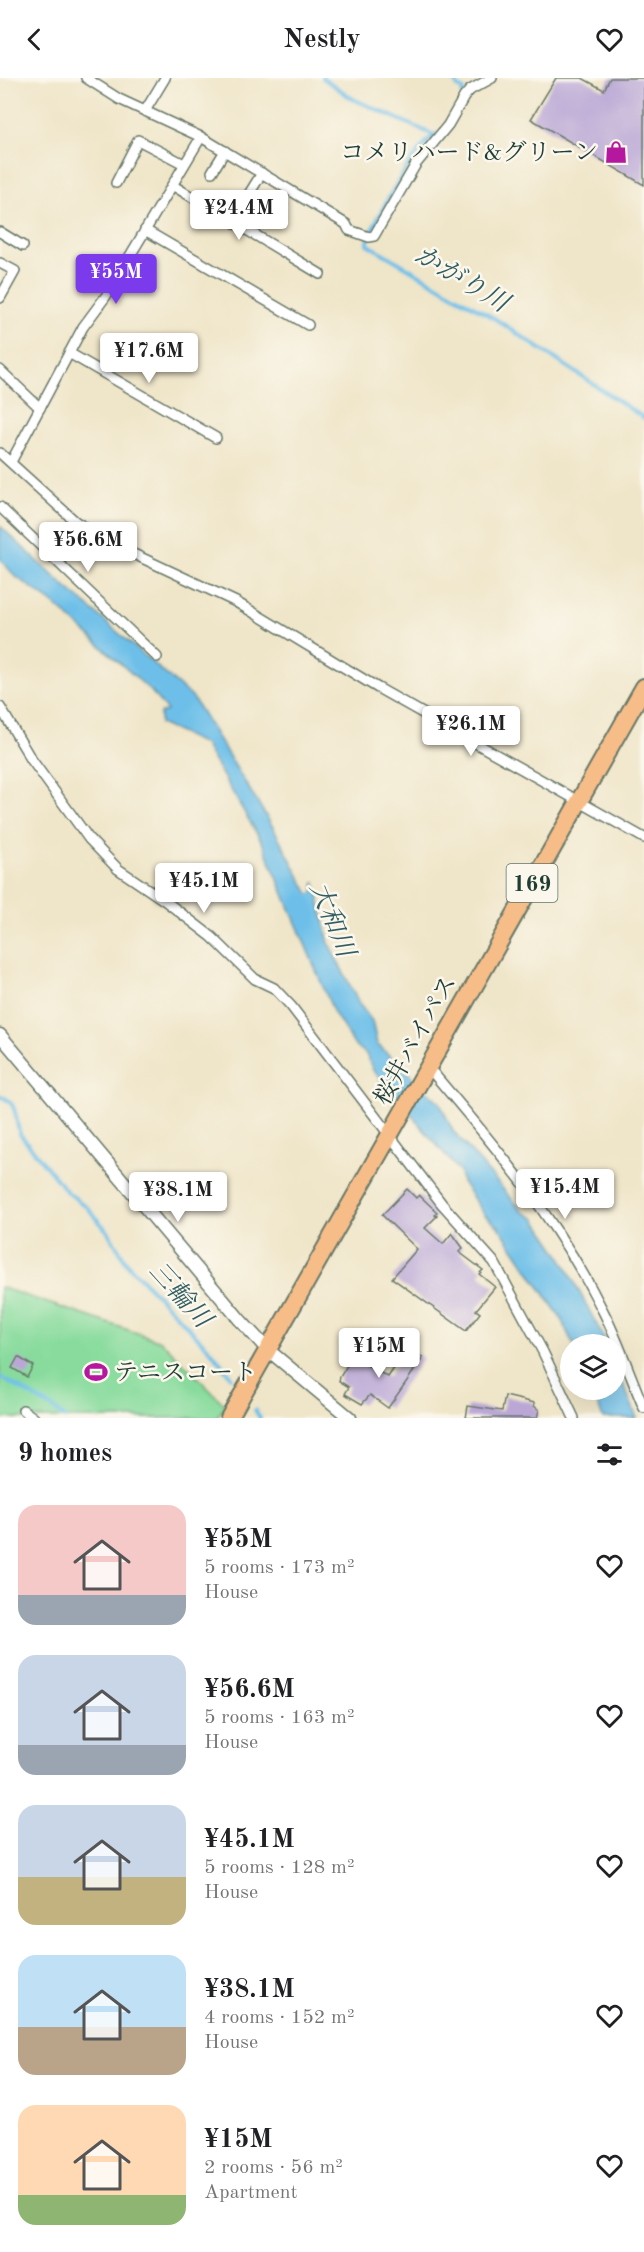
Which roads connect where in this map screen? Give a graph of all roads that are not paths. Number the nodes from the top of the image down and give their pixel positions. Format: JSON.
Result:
{"nodes":[{"id":1,"x":86,"y":78,"type":"edge"},
{"id":2,"x":165,"y":78,"type":"edge"},
{"id":3,"x":492,"y":78,"type":"edge"},
{"id":4,"x":145,"y":111,"type":"junction"},
{"id":5,"x":201,"y":137,"type":"junction"},
{"id":6,"x":225,"y":151,"type":"junction"},
{"id":7,"x":184,"y":164,"type":"junction"},
{"id":8,"x":212,"y":172,"type":"dead end"},
{"id":9,"x":262,"y":173,"type":"junction"},
{"id":10,"x":116,"y":183,"type":"dead end"},
{"id":11,"x":172,"y":185,"type":"junction"},
{"id":12,"x":249,"y":194,"type":"dead end"},
{"id":13,"x":145,"y":230,"type":"junction"},
{"id":14,"x":0,"y":232,"type":"edge"},
{"id":15,"x":23,"y":246,"type":"dead end"},
{"id":16,"x":0,"y":263,"type":"edge"},
{"id":17,"x":320,"y":274,"type":"dead end"},
{"id":18,"x":0,"y":298,"type":"edge"},
{"id":19,"x":308,"y":325,"type":"dead end"},
{"id":20,"x":69,"y":353,"type":"junction"},
{"id":21,"x":0,"y":370,"type":"edge"},
{"id":22,"x":40,"y":408,"type":"junction"},
{"id":23,"x":216,"y":438,"type":"dead end"},
{"id":24,"x":0,"y":453,"type":"edge"},
{"id":25,"x":11,"y":462,"type":"junction"},
{"id":26,"x":0,"y":507,"type":"edge"},
{"id":27,"x":157,"y":657,"type":"dead end"},
{"id":28,"x":644,"y":687,"type":"edge"},
{"id":29,"x":0,"y":707,"type":"edge"},
{"id":30,"x":578,"y":802,"type":"junction"},
{"id":31,"x":644,"y":838,"type":"edge"},
{"id":32,"x":0,"y":1035,"type":"edge"},
{"id":33,"x":424,"y":1073,"type":"junction"},
{"id":34,"x":394,"y":1128,"type":"junction"},
{"id":35,"x":267,"y":1349,"type":"junction"},
{"id":36,"x":644,"y":1408,"type":"edge"},
{"id":37,"x":23,"y":1410,"type":"dead end"},
{"id":38,"x":337,"y":1413,"type":"edge"},
{"id":39,"x":34,"y":1418,"type":"edge"},
{"id":40,"x":229,"y":1418,"type":"edge"},
{"id":41,"x":350,"y":1418,"type":"edge"},
{"id":42,"x":574,"y":1418,"type":"edge"}],
"edges":[{"from":1,"to":4,"type":"street"},
{"from":2,"to":4,"type":"street"},
{"from":3,"to":9,"type":"street"},
{"from":4,"to":5,"type":"street"},
{"from":5,"to":6,"type":"street"},
{"from":5,"to":7,"type":"street"},
{"from":6,"to":8,"type":"street"},
{"from":6,"to":9,"type":"street"},
{"from":7,"to":10,"type":"street"},
{"from":7,"to":11,"type":"street"},
{"from":9,"to":12,"type":"street"},
{"from":11,"to":13,"type":"street"},
{"from":11,"to":17,"type":"street"},
{"from":13,"to":19,"type":"street"},
{"from":13,"to":20,"type":"street"},
{"from":14,"to":15,"type":"street"},
{"from":16,"to":18,"type":"street"},
{"from":20,"to":22,"type":"street"},
{"from":20,"to":23,"type":"street"},
{"from":21,"to":22,"type":"street"},
{"from":22,"to":25,"type":"street"},
{"from":24,"to":25,"type":"street"},
{"from":25,"to":30,"type":"street"},
{"from":26,"to":27,"type":"street"},
{"from":28,"to":30,"type":"highway","name":"桜井バイパス","number":"169"},
{"from":29,"to":34,"type":"street"},
{"from":30,"to":31,"type":"street"},
{"from":30,"to":33,"type":"highway","name":"桜井バイパス","number":"169"},
{"from":32,"to":35,"type":"street"},
{"from":33,"to":34,"type":"highway","name":"桜井バイパス","number":"169"},
{"from":33,"to":36,"type":"street"},
{"from":34,"to":35,"type":"highway","name":"桜井バイパス","number":"169"},
{"from":34,"to":42,"type":"street"},
{"from":35,"to":38,"type":"street"},
{"from":35,"to":40,"type":"highway","name":"桜井バイパス","number":"169"},
{"from":37,"to":39,"type":"street"},
{"from":38,"to":41,"type":"street"}]}
